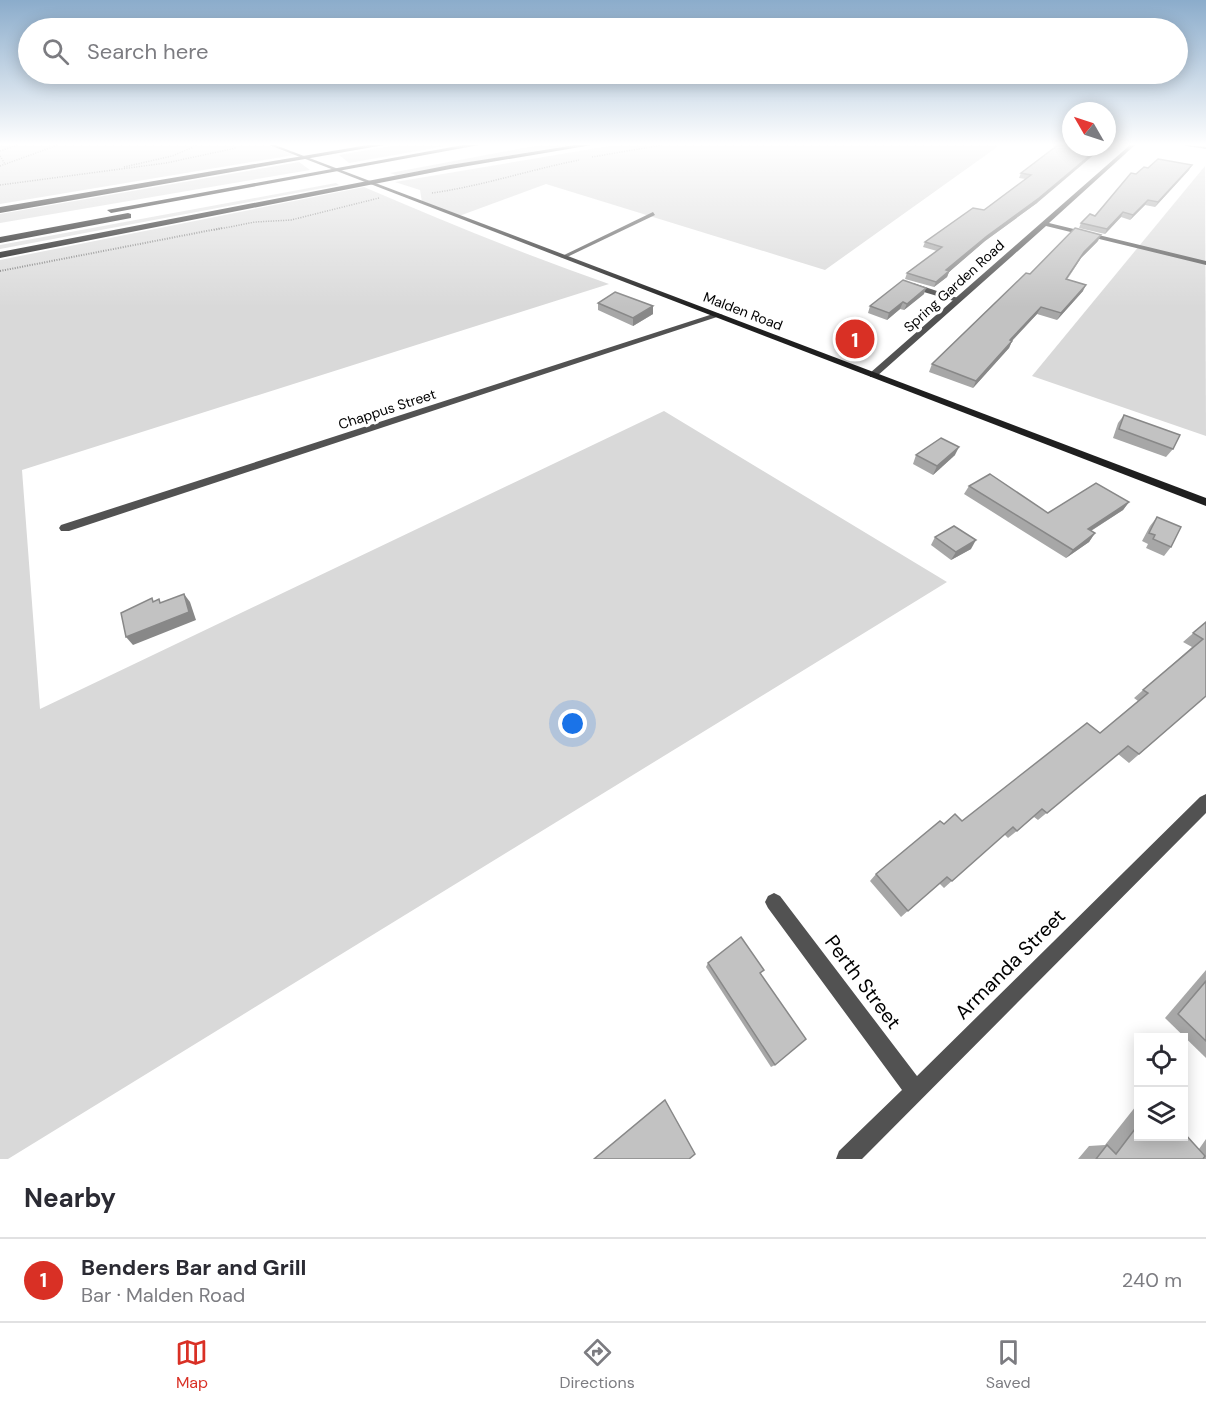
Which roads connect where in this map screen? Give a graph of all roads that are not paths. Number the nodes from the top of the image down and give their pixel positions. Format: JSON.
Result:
{"nodes":[{"id":1,"x":64,"y":199,"type":"edge"},
{"id":2,"x":173,"y":199,"type":"edge"},
{"id":3,"x":223,"y":199,"type":"edge"},
{"id":4,"x":281,"y":199,"type":"edge"},
{"id":5,"x":415,"y":199,"type":"edge"},
{"id":6,"x":1071,"y":199,"type":"edge"},
{"id":7,"x":0,"y":210,"type":"edge"},
{"id":8,"x":653,"y":213,"type":"dead end"},
{"id":9,"x":1043,"y":223,"type":"junction"},
{"id":10,"x":0,"y":230,"type":"edge"},
{"id":11,"x":0,"y":240,"type":"edge"},
{"id":12,"x":0,"y":255,"type":"edge"},
{"id":13,"x":563,"y":256,"type":"junction"},
{"id":14,"x":1206,"y":263,"type":"edge"},
{"id":15,"x":905,"y":283,"type":"edge"},
{"id":16,"x":957,"y":299,"type":"junction"},
{"id":17,"x":719,"y":315,"type":"junction"},
{"id":18,"x":873,"y":375,"type":"junction"},
{"id":19,"x":1206,"y":502,"type":"edge"},
{"id":20,"x":64,"y":528,"type":"dead end"},
{"id":21,"x":1206,"y":802,"type":"edge"},
{"id":22,"x":774,"y":902,"type":"dead end"},
{"id":23,"x":915,"y":1090,"type":"junction"},
{"id":24,"x":847,"y":1159,"type":"edge"}],
"edges":[{"from":1,"to":7,"type":"highway"},
{"from":2,"to":10,"type":"highway"},
{"from":3,"to":11,"type":"highway"},
{"from":4,"to":12,"type":"highway"},
{"from":5,"to":13,"type":"main road","name":"Malden Road"},
{"from":6,"to":9,"type":"street","name":"Spring Garden Road"},
{"from":8,"to":13,"type":"street"},
{"from":9,"to":14,"type":"street"},
{"from":9,"to":16,"type":"street","name":"Spring Garden Road"},
{"from":13,"to":17,"type":"main road","name":"Malden Road"},
{"from":15,"to":16,"type":"street"},
{"from":16,"to":18,"type":"street","name":"Spring Garden Road"},
{"from":17,"to":18,"type":"main road","name":"Malden Road"},
{"from":17,"to":20,"type":"street","name":"Chappus Street"},
{"from":18,"to":19,"type":"main road","name":"Malden Road"},
{"from":21,"to":23,"type":"street","name":"Armanda Street"},
{"from":22,"to":23,"type":"street","name":"Perth Street"},
{"from":23,"to":24,"type":"street","name":"Armanda Street"}]}
